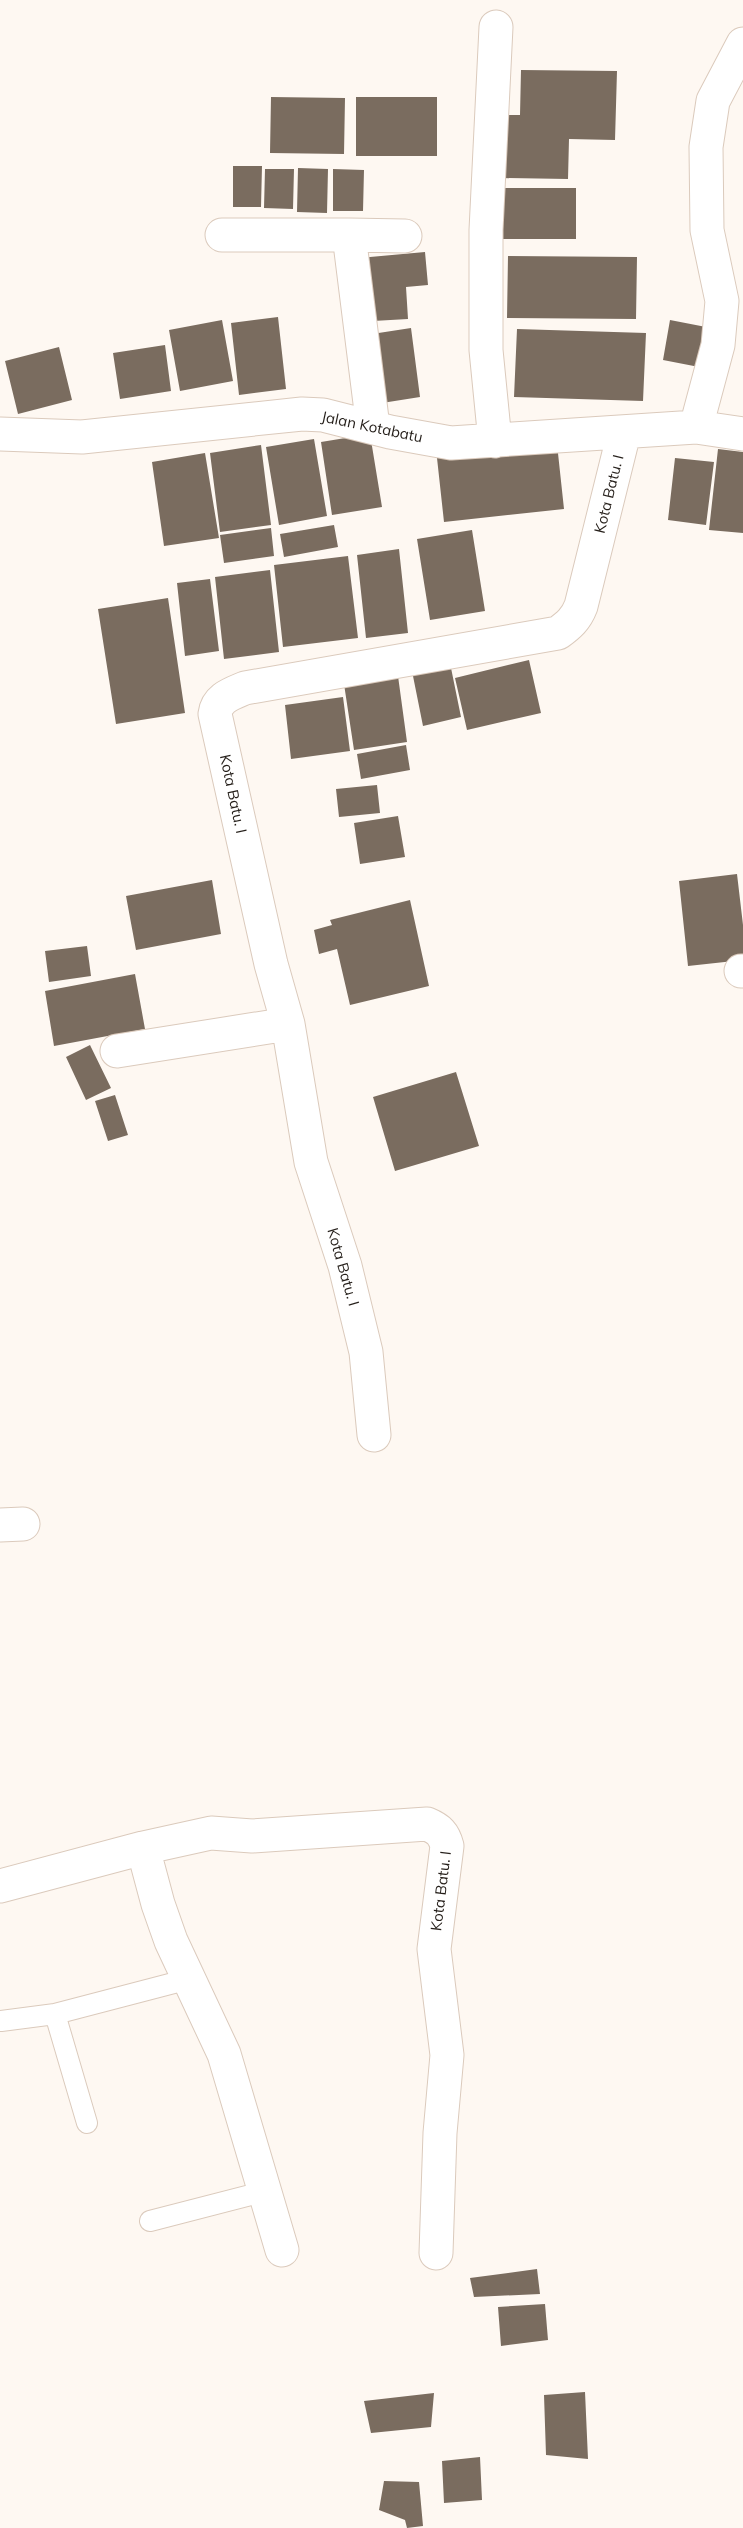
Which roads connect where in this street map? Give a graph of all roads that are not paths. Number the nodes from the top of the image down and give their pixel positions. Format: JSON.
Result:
{"nodes":[{"id":1,"x":496,"y":27,"type":"dead end"},
{"id":2,"x":743,"y":44,"type":"edge"},
{"id":3,"x":222,"y":235,"type":"dead end"},
{"id":4,"x":349,"y":235,"type":"junction"},
{"id":5,"x":405,"y":236,"type":"dead end"},
{"id":6,"x":374,"y":427,"type":"junction"},
{"id":7,"x":696,"y":427,"type":"junction"},
{"id":8,"x":624,"y":433,"type":"junction"},
{"id":9,"x":0,"y":434,"type":"edge"},
{"id":10,"x":743,"y":434,"type":"edge"},
{"id":11,"x":495,"y":441,"type":"junction"},
{"id":12,"x":288,"y":1024,"type":"junction"},
{"id":13,"x":117,"y":1051,"type":"dead end"},
{"id":14,"x":374,"y":1435,"type":"dead end"},
{"id":15,"x":143,"y":1848,"type":"junction"},
{"id":16,"x":0,"y":1886,"type":"edge"},
{"id":17,"x":189,"y":1979,"type":"junction"},
{"id":18,"x":55,"y":2014,"type":"junction"},
{"id":19,"x":1,"y":2021,"type":"edge"},
{"id":20,"x":87,"y":2123,"type":"dead end"},
{"id":21,"x":266,"y":2191,"type":"junction"},
{"id":22,"x":150,"y":2221,"type":"dead end"},
{"id":23,"x":282,"y":2250,"type":"dead end"},
{"id":24,"x":436,"y":2253,"type":"dead end"}],
"edges":[{"from":1,"to":11,"type":"street"},
{"from":2,"to":7,"type":"street"},
{"from":3,"to":4,"type":"street"},
{"from":4,"to":5,"type":"street"},
{"from":4,"to":6,"type":"street"},
{"from":6,"to":9,"type":"street","name":"Jalan Kotabatu"},
{"from":6,"to":11,"type":"street","name":"Jalan Kotabatu"},
{"from":7,"to":8,"type":"street","name":"Jalan Kotabatu"},
{"from":7,"to":10,"type":"street","name":"Jalan Kotabatu"},
{"from":8,"to":11,"type":"street","name":"Jalan Kotabatu"},
{"from":8,"to":12,"type":"street","name":"Kota Batu. I"},
{"from":12,"to":13,"type":"street"},
{"from":12,"to":14,"type":"street","name":"Kota Batu. I"},
{"from":15,"to":16,"type":"street"},
{"from":15,"to":17,"type":"street"},
{"from":15,"to":24,"type":"street","name":"Kota Batu. I"},
{"from":17,"to":18,"type":"lane"},
{"from":17,"to":21,"type":"street"},
{"from":18,"to":19,"type":"lane"},
{"from":18,"to":20,"type":"lane"},
{"from":21,"to":22,"type":"lane"},
{"from":21,"to":23,"type":"street"}]}
